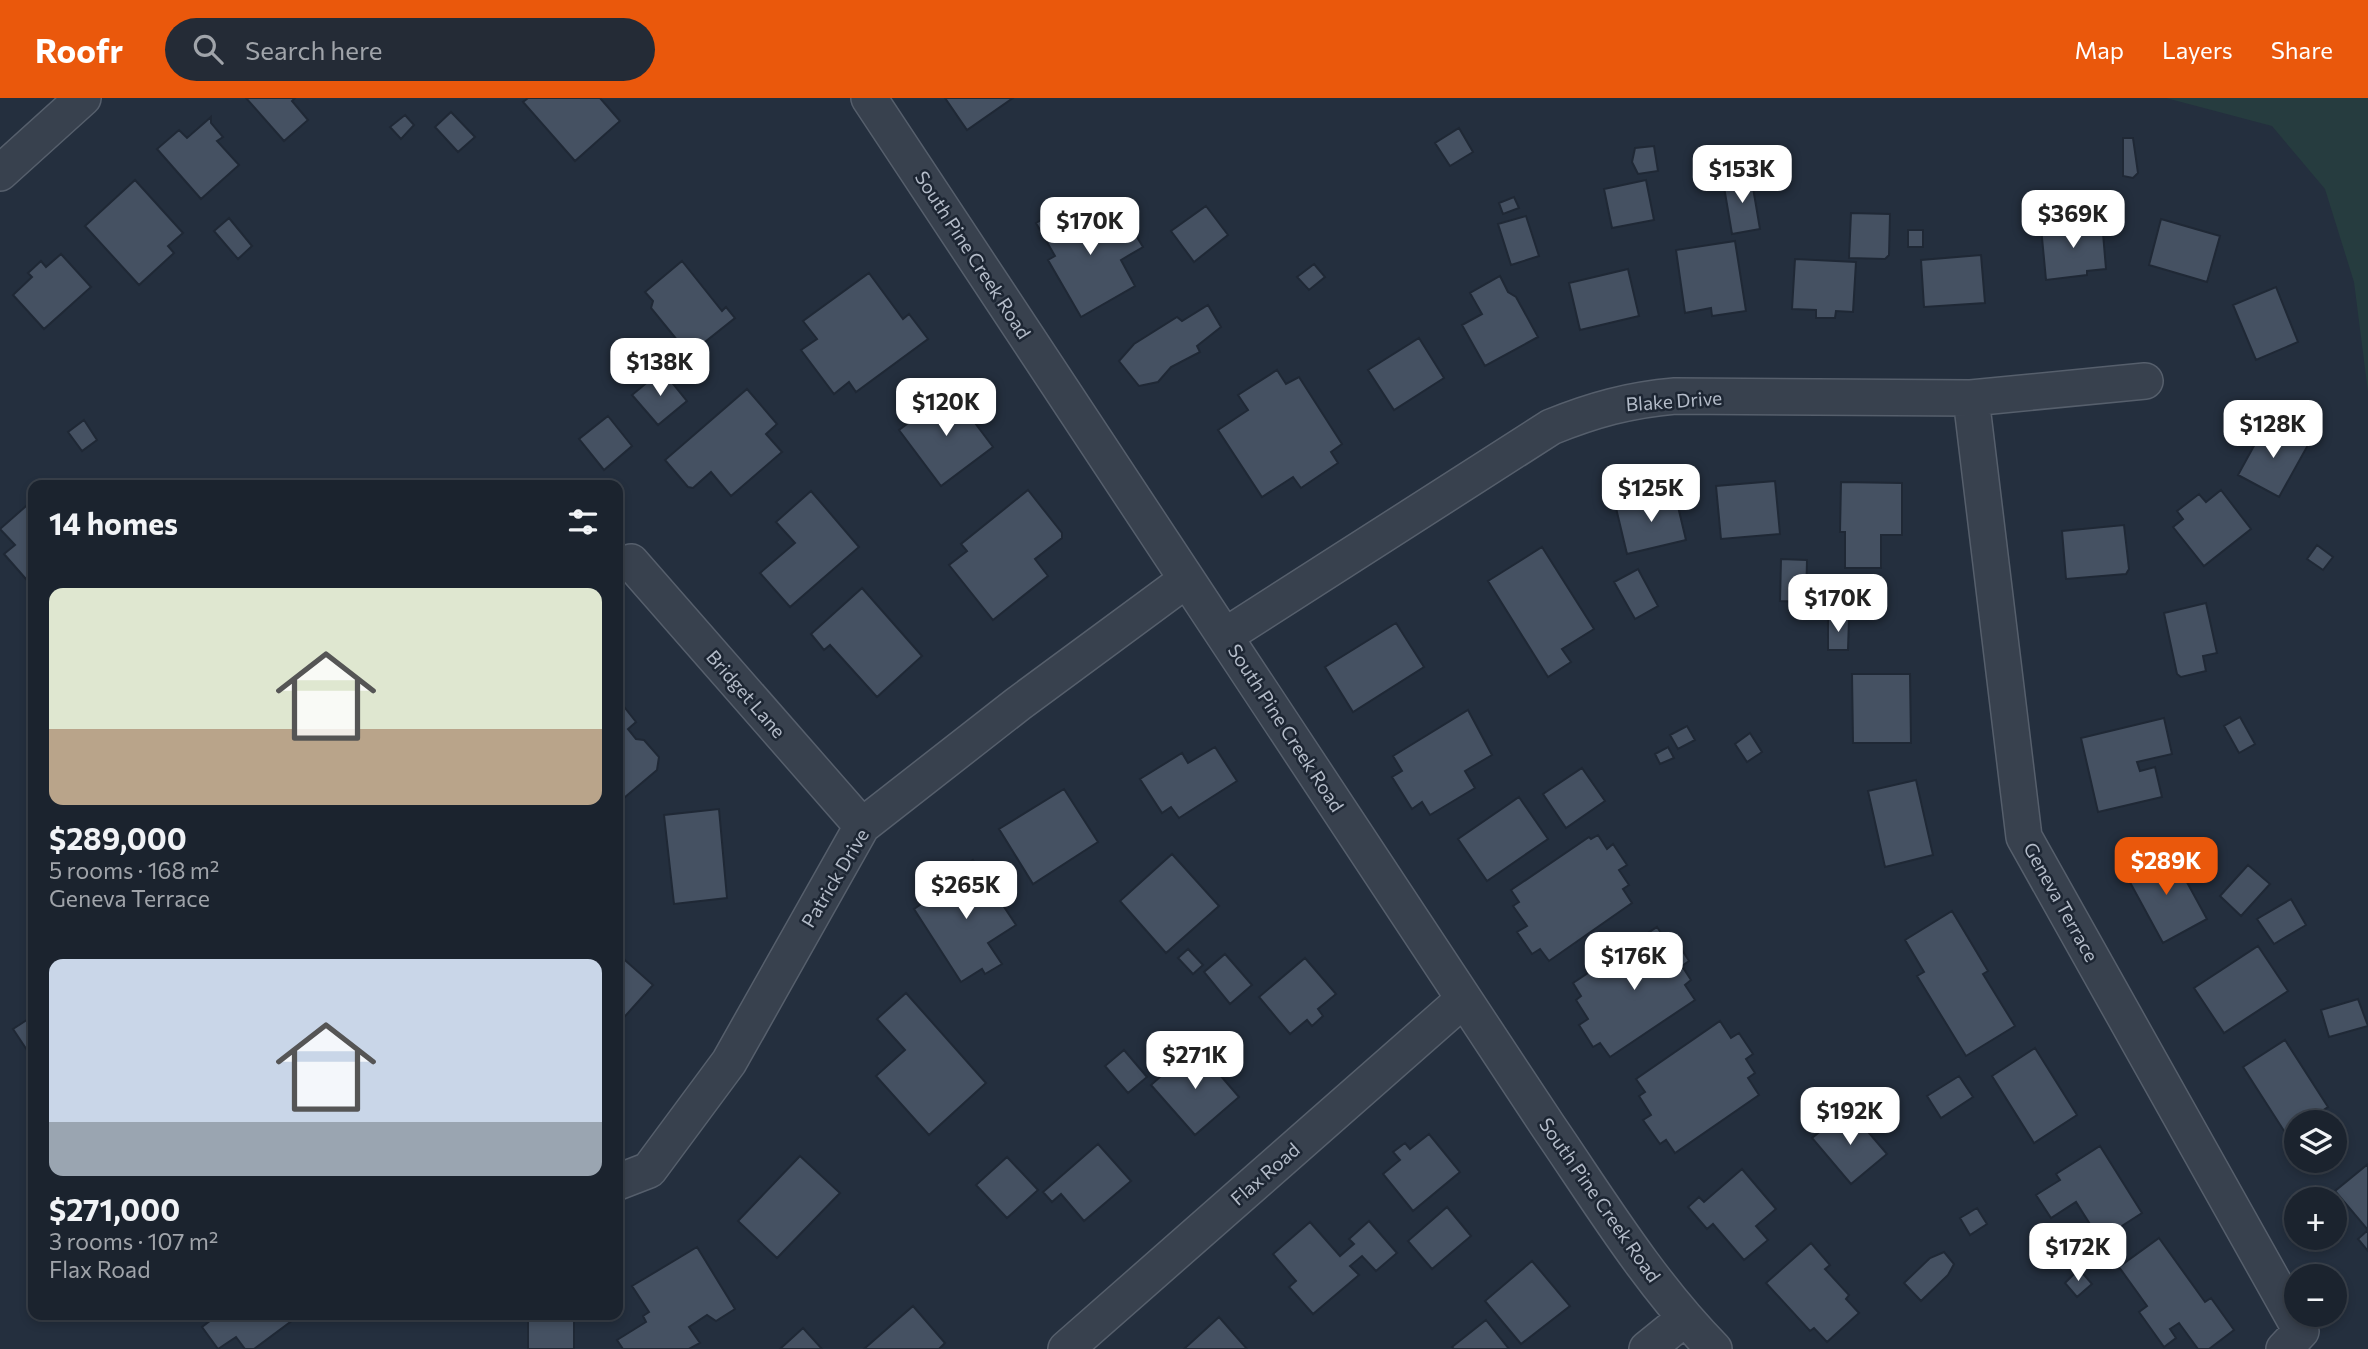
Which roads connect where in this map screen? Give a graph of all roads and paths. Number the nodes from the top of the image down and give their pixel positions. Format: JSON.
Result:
{"nodes":[{"id":1,"x":83,"y":98,"type":"edge"},
{"id":2,"x":869,"y":98,"type":"edge"},
{"id":3,"x":0,"y":173,"type":"edge"},
{"id":4,"x":2145,"y":380,"type":"dead end"},
{"id":5,"x":1971,"y":398,"type":"junction"},
{"id":6,"x":631,"y":562,"type":"dead end"},
{"id":7,"x":1186,"y":580,"type":"junction"},
{"id":8,"x":1226,"y":636,"type":"junction"},
{"id":9,"x":862,"y":826,"type":"junction"},
{"id":10,"x":1464,"y":999,"type":"junction"},
{"id":11,"x":623,"y":1180,"type":"edge"},
{"id":12,"x":1684,"y":1319,"type":"junction"},
{"id":13,"x":1066,"y":1349,"type":"edge"},
{"id":14,"x":1647,"y":1349,"type":"edge"},
{"id":15,"x":1714,"y":1349,"type":"edge"},
{"id":16,"x":2284,"y":1349,"type":"edge"}],
"edges":[{"from":1,"to":3,"type":"street"},
{"from":2,"to":7,"type":"street","name":"South Pine Creek Road"},
{"from":4,"to":5,"type":"street","name":"Blake Drive"},
{"from":5,"to":8,"type":"street","name":"Blake Drive"},
{"from":5,"to":16,"type":"street","name":"Geneva Terrace"},
{"from":6,"to":9,"type":"street","name":"Bridget Lane"},
{"from":7,"to":8,"type":"street","name":"South Pine Creek Road"},
{"from":7,"to":9,"type":"street","name":"Patrick Drive"},
{"from":8,"to":10,"type":"street","name":"South Pine Creek Road"},
{"from":9,"to":11,"type":"street","name":"Patrick Drive"},
{"from":10,"to":12,"type":"street","name":"South Pine Creek Road"},
{"from":10,"to":13,"type":"street","name":"Flax Road"},
{"from":12,"to":14,"type":"street"},
{"from":12,"to":15,"type":"street","name":"South Pine Creek Road"}]}
